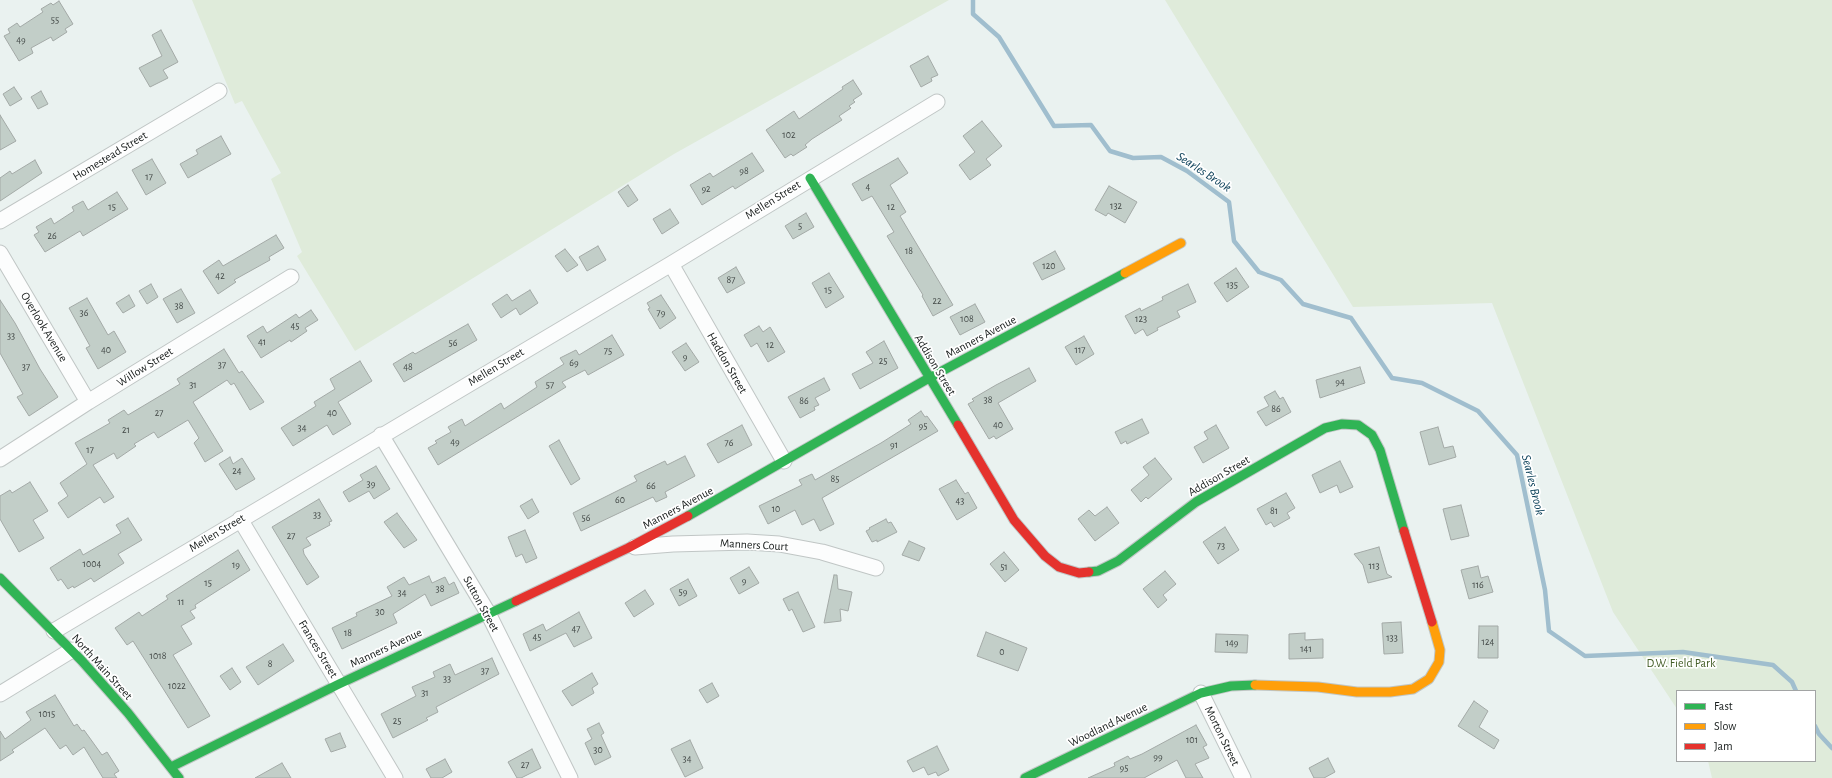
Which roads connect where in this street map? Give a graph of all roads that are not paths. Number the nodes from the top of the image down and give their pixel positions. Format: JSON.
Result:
{"nodes":[{"id":1,"x":219,"y":91,"type":"dead end"},
{"id":2,"x":937,"y":102,"type":"dead end"},
{"id":3,"x":810,"y":178,"type":"junction"},
{"id":4,"x":0,"y":221,"type":"edge"},
{"id":5,"x":1181,"y":243,"type":"dead end"},
{"id":6,"x":0,"y":253,"type":"edge"},
{"id":7,"x":671,"y":264,"type":"junction"},
{"id":8,"x":291,"y":277,"type":"dead end"},
{"id":9,"x":929,"y":378,"type":"junction"},
{"id":10,"x":88,"y":402,"type":"junction"},
{"id":11,"x":381,"y":435,"type":"junction"},
{"id":12,"x":0,"y":459,"type":"edge"},
{"id":13,"x":784,"y":461,"type":"junction"},
{"id":14,"x":240,"y":519,"type":"junction"},
{"id":15,"x":628,"y":548,"type":"junction"},
{"id":16,"x":876,"y":568,"type":"dead end"},
{"id":17,"x":0,"y":578,"type":"edge"},
{"id":18,"x":488,"y":613,"type":"junction"},
{"id":19,"x":54,"y":632,"type":"junction"},
{"id":20,"x":72,"y":650,"type":"junction"},
{"id":21,"x":339,"y":684,"type":"junction"},
{"id":22,"x":1201,"y":693,"type":"junction"},
{"id":23,"x":0,"y":694,"type":"edge"},
{"id":24,"x":171,"y":767,"type":"junction"},
{"id":25,"x":179,"y":778,"type":"edge"},
{"id":26,"x":395,"y":778,"type":"edge"},
{"id":27,"x":570,"y":778,"type":"edge"},
{"id":28,"x":1025,"y":778,"type":"edge"},
{"id":29,"x":1243,"y":778,"type":"edge"}],
"edges":[{"from":1,"to":4,"type":"street","name":"Homestead Street"},
{"from":2,"to":3,"type":"street","name":"Mellen Street"},
{"from":3,"to":7,"type":"street","name":"Mellen Street"},
{"from":3,"to":9,"type":"street","name":"Addison Street"},
{"from":5,"to":9,"type":"street","name":"Manners Avenue"},
{"from":6,"to":10,"type":"street","name":"Overlook Avenue"},
{"from":7,"to":11,"type":"street","name":"Mellen Street"},
{"from":7,"to":13,"type":"street","name":"Haddon Street"},
{"from":8,"to":10,"type":"street","name":"Willow Street"},
{"from":9,"to":13,"type":"street","name":"Manners Avenue"},
{"from":9,"to":22,"type":"street","name":"Addison Street"},
{"from":10,"to":12,"type":"street","name":"Willow Street"},
{"from":11,"to":14,"type":"street","name":"Mellen Street"},
{"from":11,"to":18,"type":"street","name":"Sutton Street"},
{"from":13,"to":15,"type":"street","name":"Manners Avenue"},
{"from":14,"to":19,"type":"street","name":"Mellen Street"},
{"from":14,"to":21,"type":"street","name":"Frances Street"},
{"from":15,"to":16,"type":"street","name":"Manners Court"},
{"from":15,"to":18,"type":"street","name":"Manners Avenue"},
{"from":17,"to":19,"type":"street","name":"North Main Street"},
{"from":18,"to":21,"type":"street","name":"Manners Avenue"},
{"from":18,"to":27,"type":"street","name":"Sutton Street"},
{"from":19,"to":20,"type":"street","name":"North Main Street"},
{"from":20,"to":23,"type":"street"},
{"from":20,"to":24,"type":"street","name":"North Main Street"},
{"from":21,"to":24,"type":"street","name":"Manners Avenue"},
{"from":21,"to":26,"type":"street","name":"Frances Street"},
{"from":22,"to":28,"type":"street","name":"Woodland Avenue"},
{"from":22,"to":29,"type":"street","name":"Morton Street"},
{"from":24,"to":25,"type":"street","name":"North Main Street"}]}
